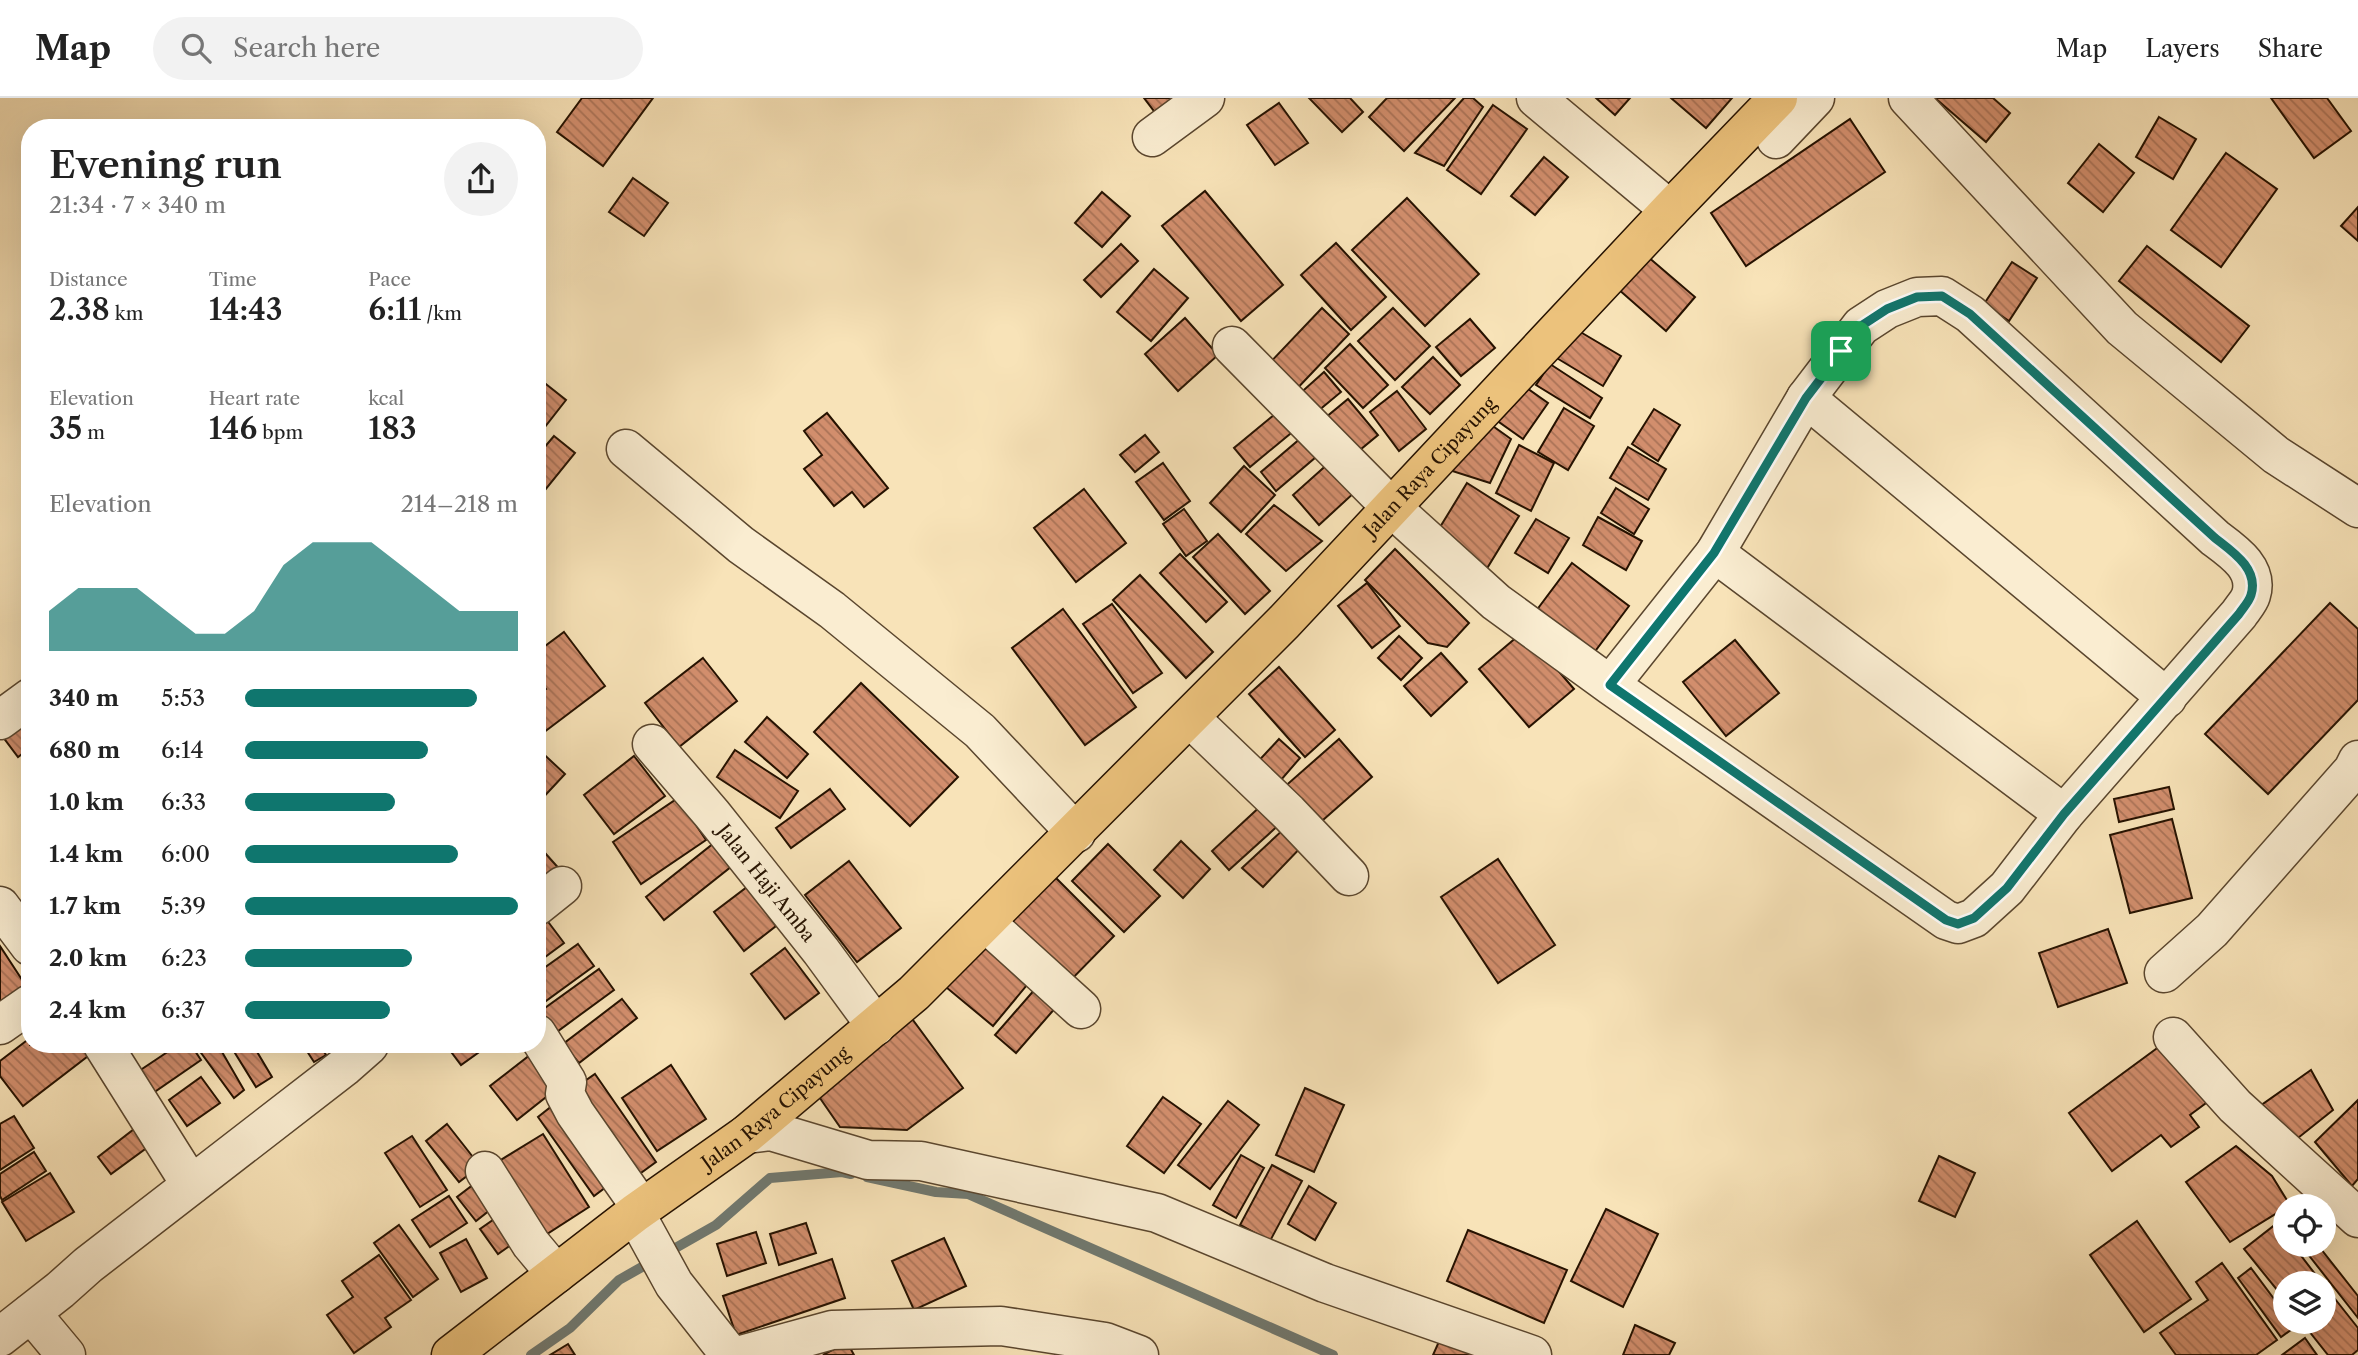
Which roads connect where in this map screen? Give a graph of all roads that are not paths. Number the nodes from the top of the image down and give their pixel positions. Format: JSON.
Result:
{"nodes":[{"id":1,"x":1205,"y":98,"type":"edge"},
{"id":2,"x":1536,"y":98,"type":"edge"},
{"id":3,"x":1778,"y":98,"type":"edge"},
{"id":4,"x":1815,"y":98,"type":"edge"},
{"id":5,"x":1908,"y":98,"type":"edge"},
{"id":6,"x":1152,"y":137,"type":"dead end"},
{"id":7,"x":1776,"y":139,"type":"dead end"},
{"id":8,"x":1670,"y":210,"type":"junction"},
{"id":9,"x":1232,"y":345,"type":"dead end"},
{"id":10,"x":1806,"y":398,"type":"junction"},
{"id":11,"x":626,"y":449,"type":"dead end"},
{"id":12,"x":1392,"y":508,"type":"junction"},
{"id":13,"x":2358,"y":508,"type":"edge"},
{"id":14,"x":1714,"y":553,"type":"junction"},
{"id":15,"x":1610,"y":685,"type":"junction"},
{"id":16,"x":2166,"y":698,"type":"junction"},
{"id":17,"x":21,"y":705,"type":"edge"},
{"id":18,"x":1190,"y":718,"type":"junction"},
{"id":19,"x":0,"y":720,"type":"edge"},
{"id":20,"x":652,"y":744,"type":"dead end"},
{"id":21,"x":2358,"y":760,"type":"edge"},
{"id":22,"x":2064,"y":814,"type":"junction"},
{"id":23,"x":1067,"y":823,"type":"junction"},
{"id":24,"x":1349,"y":876,"type":"dead end"},
{"id":25,"x":0,"y":906,"type":"edge"},
{"id":26,"x":985,"y":923,"type":"junction"},
{"id":27,"x":21,"y":934,"type":"edge"},
{"id":28,"x":2164,"y":974,"type":"dead end"},
{"id":29,"x":1081,"y":1009,"type":"dead end"},
{"id":30,"x":21,"y":1010,"type":"edge"},
{"id":31,"x":0,"y":1025,"type":"edge"},
{"id":32,"x":876,"y":1026,"type":"junction"},
{"id":33,"x":2173,"y":1037,"type":"dead end"},
{"id":34,"x":546,"y":1049,"type":"edge"},
{"id":35,"x":111,"y":1053,"type":"edge"},
{"id":36,"x":359,"y":1053,"type":"edge"},
{"id":37,"x":747,"y":1134,"type":"junction"},
{"id":38,"x":485,"y":1171,"type":"dead end"},
{"id":39,"x":191,"y":1185,"type":"junction"},
{"id":40,"x":2358,"y":1218,"type":"edge"},
{"id":41,"x":641,"y":1220,"type":"junction"},
{"id":42,"x":556,"y":1274,"type":"junction"},
{"id":43,"x":31,"y":1313,"type":"junction"},
{"id":44,"x":0,"y":1337,"type":"edge"},
{"id":45,"x":66,"y":1355,"type":"edge"},
{"id":46,"x":451,"y":1355,"type":"edge"},
{"id":47,"x":730,"y":1355,"type":"edge"},
{"id":48,"x":741,"y":1355,"type":"edge"},
{"id":49,"x":1139,"y":1355,"type":"edge"},
{"id":50,"x":1532,"y":1355,"type":"edge"}],
"edges":[{"from":1,"to":6,"type":"street"},
{"from":2,"to":8,"type":"street"},
{"from":3,"to":8,"type":"main road","name":"Jalan Raya Cipayung"},
{"from":4,"to":7,"type":"street"},
{"from":5,"to":13,"type":"street"},
{"from":8,"to":12,"type":"main road","name":"Jalan Raya Cipayung"},
{"from":9,"to":12,"type":"street"},
{"from":10,"to":14,"type":"street"},
{"from":10,"to":16,"type":"street"},
{"from":10,"to":16,"type":"street"},
{"from":11,"to":23,"type":"street"},
{"from":12,"to":15,"type":"street"},
{"from":12,"to":18,"type":"main road","name":"Jalan Raya Cipayung"},
{"from":14,"to":15,"type":"street"},
{"from":14,"to":22,"type":"street"},
{"from":15,"to":22,"type":"street"},
{"from":16,"to":22,"type":"street"},
{"from":17,"to":19,"type":"street"},
{"from":18,"to":23,"type":"main road","name":"Jalan Raya Cipayung"},
{"from":18,"to":24,"type":"street"},
{"from":20,"to":32,"type":"street","name":"Jalan Haji Amba"},
{"from":21,"to":28,"type":"street"},
{"from":23,"to":26,"type":"main road","name":"Jalan Raya Cipayung"},
{"from":25,"to":27,"type":"street"},
{"from":26,"to":29,"type":"street"},
{"from":26,"to":32,"type":"main road","name":"Jalan Raya Cipayung"},
{"from":30,"to":31,"type":"street"},
{"from":32,"to":37,"type":"main road","name":"Jalan Raya Cipayung"},
{"from":33,"to":40,"type":"street"},
{"from":34,"to":41,"type":"street"},
{"from":35,"to":39,"type":"street"},
{"from":36,"to":39,"type":"street"},
{"from":37,"to":41,"type":"main road","name":"Jalan Raya Cipayung"},
{"from":37,"to":50,"type":"street"},
{"from":38,"to":42,"type":"street"},
{"from":39,"to":43,"type":"street"},
{"from":41,"to":42,"type":"main road","name":"Jalan Raya Cipayung"},
{"from":41,"to":47,"type":"street"},
{"from":42,"to":46,"type":"main road","name":"Jalan Raya Cipayung"},
{"from":43,"to":44,"type":"street"},
{"from":43,"to":45,"type":"street"},
{"from":48,"to":49,"type":"street"}]}
